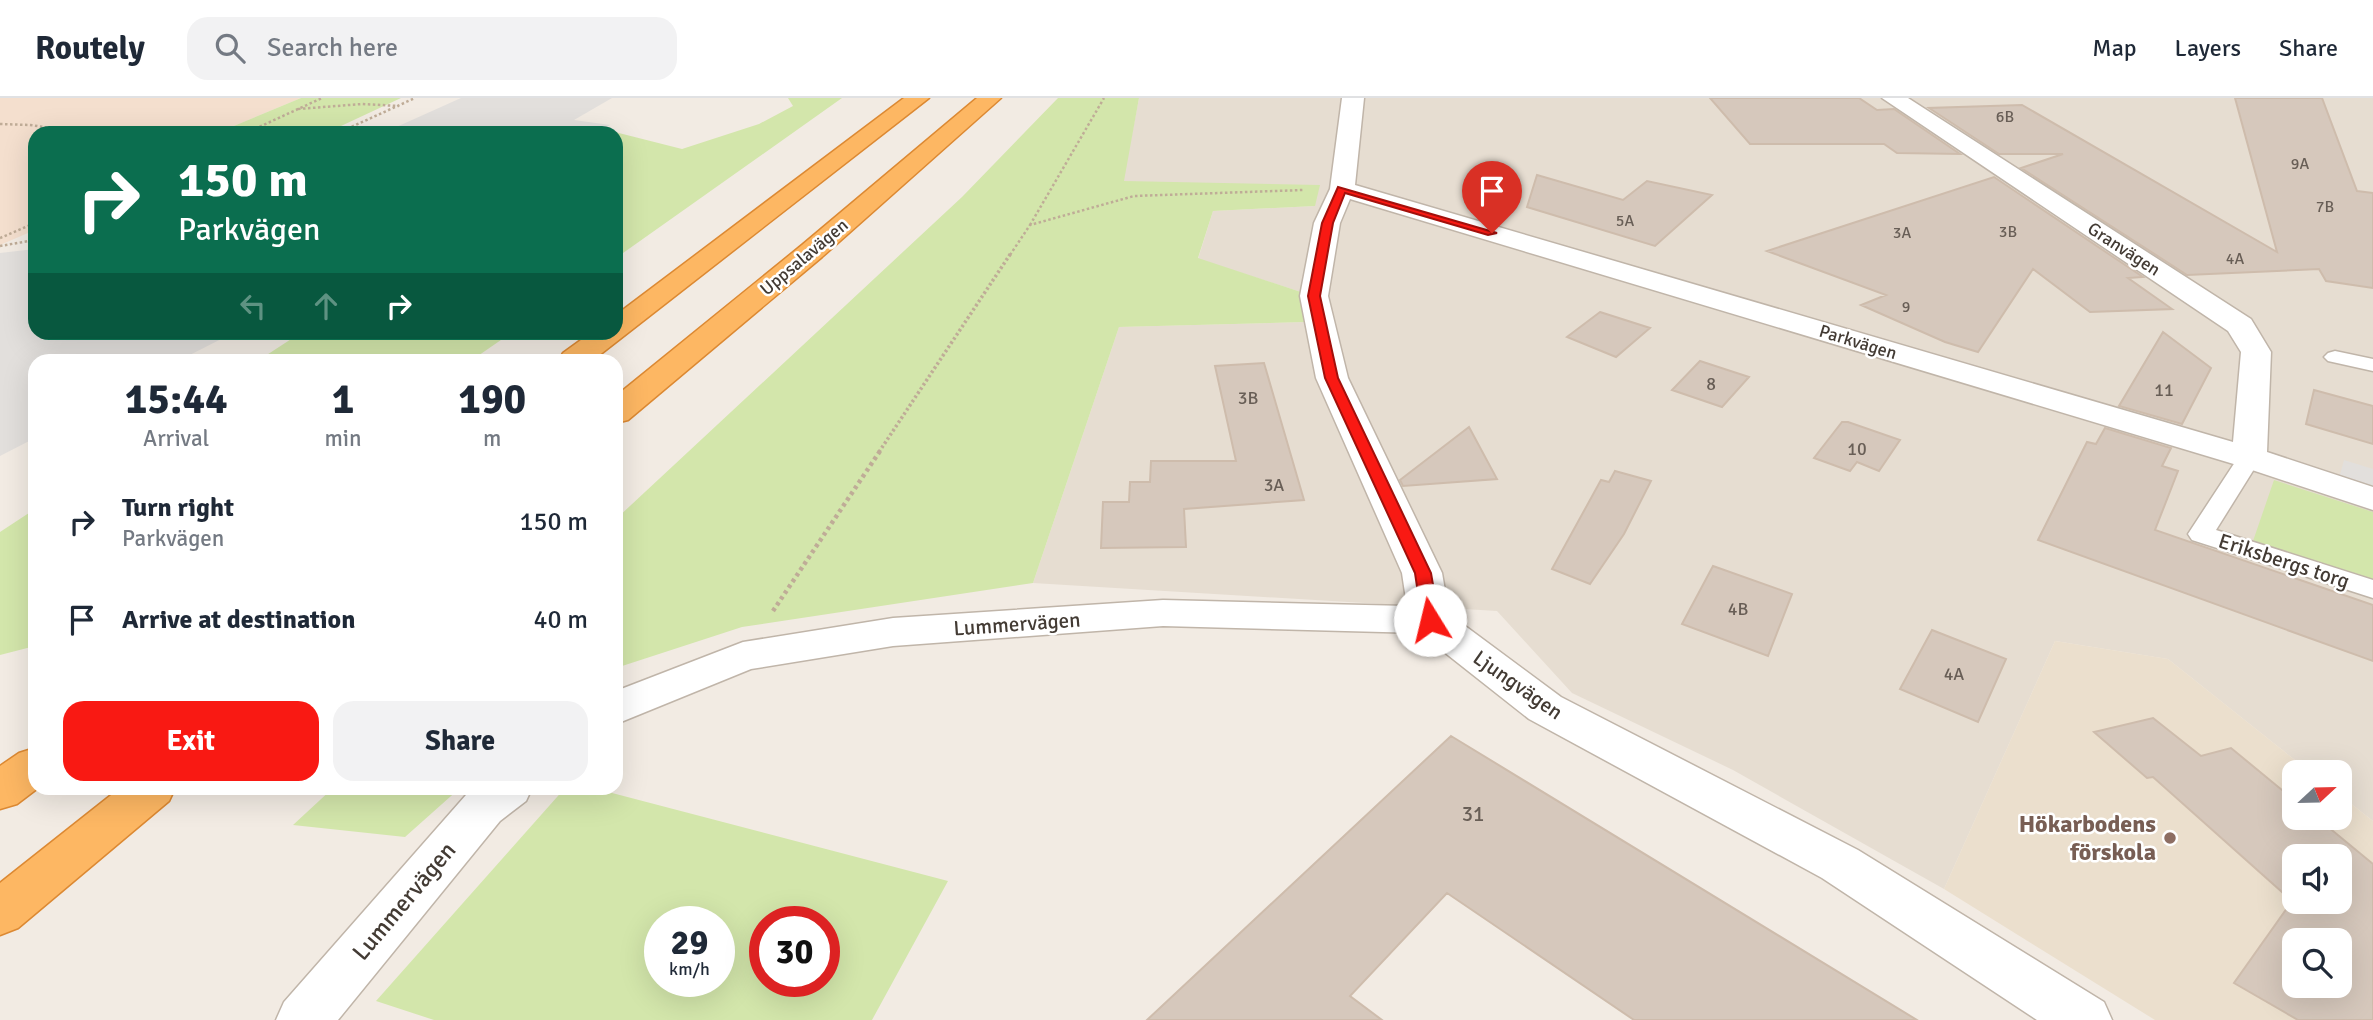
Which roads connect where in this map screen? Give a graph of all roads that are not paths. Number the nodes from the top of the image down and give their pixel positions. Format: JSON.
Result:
{"nodes":[{"id":1,"x":918,"y":98,"type":"edge"},
{"id":2,"x":990,"y":98,"type":"edge"},
{"id":3,"x":1353,"y":98,"type":"edge"},
{"id":4,"x":1893,"y":98,"type":"edge"},
{"id":5,"x":1342,"y":189,"type":"junction"},
{"id":6,"x":623,"y":324,"type":"edge"},
{"id":7,"x":601,"y":340,"type":"edge"},
{"id":8,"x":582,"y":354,"type":"edge"},
{"id":9,"x":2334,"y":357,"type":"dead end"},
{"id":10,"x":2373,"y":365,"type":"edge"},
{"id":11,"x":623,"y":407,"type":"edge"},
{"id":12,"x":2249,"y":458,"type":"junction"},
{"id":13,"x":2373,"y":499,"type":"edge"},
{"id":14,"x":2373,"y":589,"type":"edge"},
{"id":15,"x":1430,"y":620,"type":"junction"},
{"id":16,"x":623,"y":705,"type":"edge"},
{"id":17,"x":28,"y":770,"type":"edge"},
{"id":18,"x":0,"y":792,"type":"edge"},
{"id":19,"x":143,"y":795,"type":"edge"},
{"id":20,"x":500,"y":795,"type":"edge"},
{"id":21,"x":0,"y":913,"type":"edge"},
{"id":22,"x":304,"y":1020,"type":"edge"},
{"id":23,"x":2084,"y":1020,"type":"edge"}],
"edges":[{"from":1,"to":6,"type":"highway"},
{"from":2,"to":11,"type":"highway","name":"Uppsalavägen"},
{"from":3,"to":5,"type":"street"},
{"from":4,"to":12,"type":"street","name":"Granvägen"},
{"from":5,"to":12,"type":"street","name":"Parkvägen"},
{"from":5,"to":15,"type":"street"},
{"from":7,"to":8,"type":"highway"},
{"from":9,"to":10,"type":"lane"},
{"from":12,"to":13,"type":"street","name":"Parkvägen"},
{"from":12,"to":14,"type":"lane","name":"Eriksbergs torg"},
{"from":15,"to":16,"type":"street","name":"Lummervägen"},
{"from":15,"to":23,"type":"street","name":"Ljungvägen"},
{"from":17,"to":18,"type":"highway"},
{"from":19,"to":21,"type":"highway"},
{"from":20,"to":22,"type":"street","name":"Lummervägen"}]}
